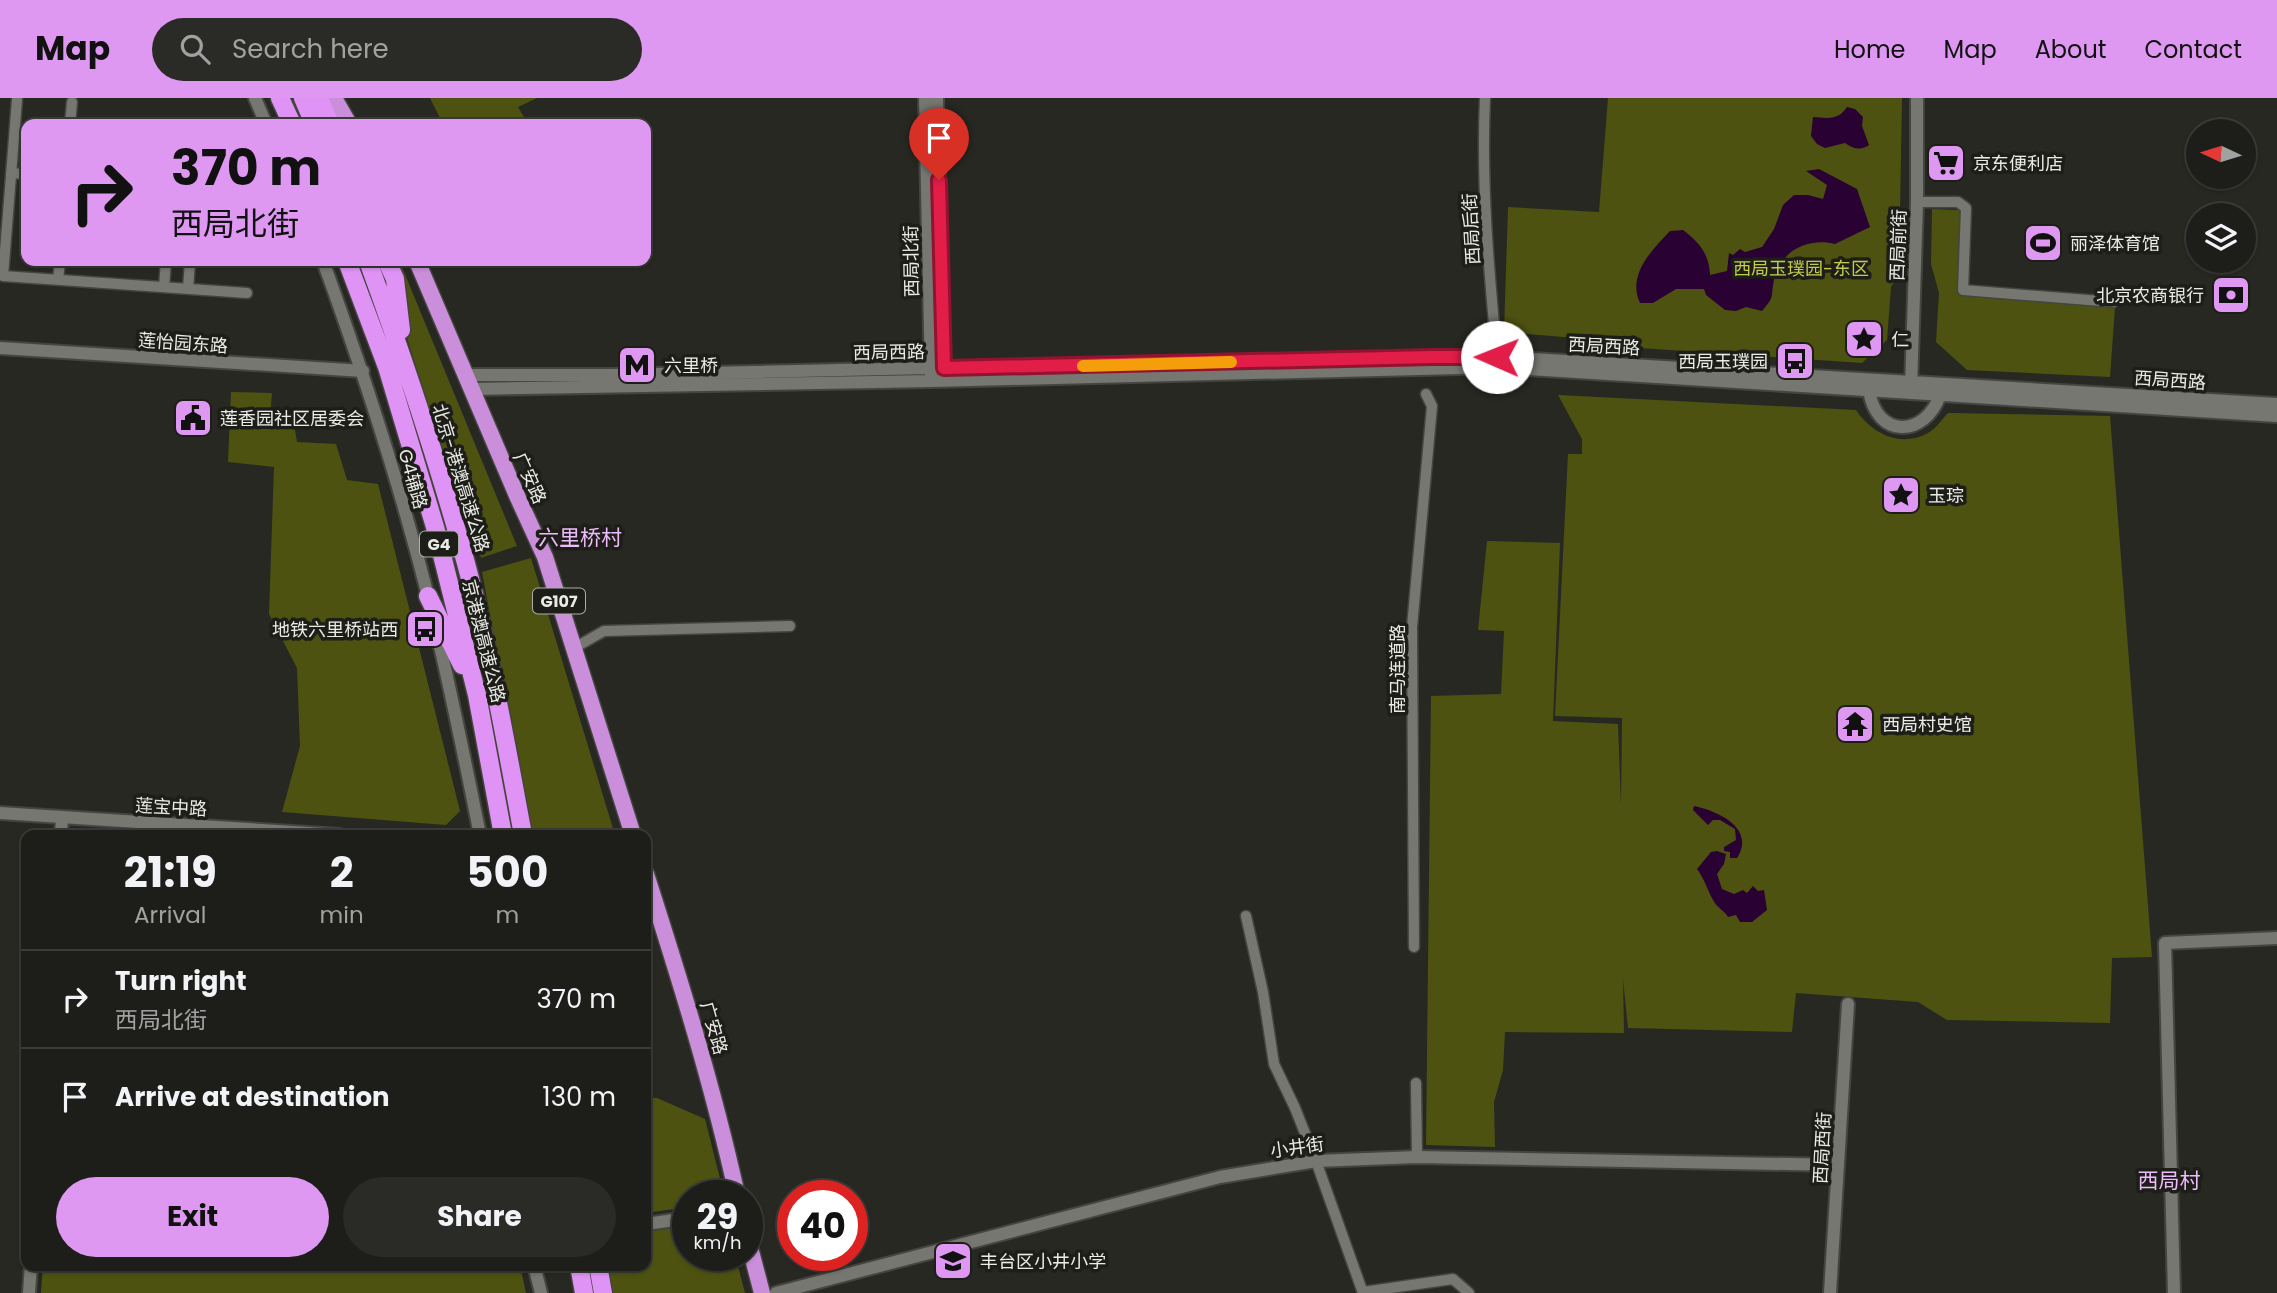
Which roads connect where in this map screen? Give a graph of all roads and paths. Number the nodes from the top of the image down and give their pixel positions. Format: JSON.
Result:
{"nodes":[{"id":1,"x":254,"y":98,"type":"edge"},
{"id":2,"x":280,"y":98,"type":"edge"},
{"id":3,"x":303,"y":98,"type":"edge"},
{"id":4,"x":319,"y":98,"type":"edge"},
{"id":5,"x":334,"y":98,"type":"edge"},
{"id":6,"x":925,"y":98,"type":"edge"},
{"id":7,"x":937,"y":98,"type":"edge"},
{"id":8,"x":1485,"y":98,"type":"edge"},
{"id":9,"x":1917,"y":98,"type":"edge"},
{"id":10,"x":17,"y":100,"type":"dead end"},
{"id":11,"x":72,"y":102,"type":"dead end"},
{"id":12,"x":70,"y":119,"type":"edge"},
{"id":13,"x":264,"y":119,"type":"edge"},
{"id":14,"x":290,"y":119,"type":"edge"},
{"id":15,"x":312,"y":119,"type":"edge"},
{"id":16,"x":328,"y":119,"type":"edge"},
{"id":17,"x":346,"y":119,"type":"edge"},
{"id":18,"x":11,"y":173,"type":"junction"},
{"id":19,"x":21,"y":174,"type":"edge"},
{"id":20,"x":1917,"y":202,"type":"junction"},
{"id":21,"x":59,"y":266,"type":"edge"},
{"id":22,"x":166,"y":266,"type":"edge"},
{"id":23,"x":190,"y":266,"type":"edge"},
{"id":24,"x":325,"y":266,"type":"edge"},
{"id":25,"x":349,"y":266,"type":"edge"},
{"id":26,"x":370,"y":266,"type":"edge"},
{"id":27,"x":389,"y":266,"type":"edge"},
{"id":28,"x":419,"y":266,"type":"edge"},
{"id":29,"x":58,"y":280,"type":"junction"},
{"id":30,"x":164,"y":287,"type":"junction"},
{"id":31,"x":188,"y":289,"type":"junction"},
{"id":32,"x":247,"y":293,"type":"dead end"},
{"id":33,"x":2113,"y":302,"type":"dead end"},
{"id":34,"x":0,"y":348,"type":"edge"},
{"id":35,"x":1497,"y":357,"type":"junction"},
{"id":36,"x":404,"y":362,"type":"junction"},
{"id":37,"x":363,"y":372,"type":"junction"},
{"id":38,"x":938,"y":375,"type":"junction"},
{"id":39,"x":469,"y":382,"type":"junction"},
{"id":40,"x":1911,"y":387,"type":"junction"},
{"id":41,"x":1869,"y":390,"type":"junction"},
{"id":42,"x":1426,"y":394,"type":"dead end"},
{"id":43,"x":1940,"y":395,"type":"junction"},
{"id":44,"x":2277,"y":404,"type":"edge"},
{"id":45,"x":2277,"y":416,"type":"edge"},
{"id":46,"x":428,"y":596,"type":"junction"},
{"id":47,"x":790,"y":626,"type":"dead end"},
{"id":48,"x":574,"y":648,"type":"junction"},
{"id":49,"x":477,"y":695,"type":"junction"},
{"id":50,"x":0,"y":813,"type":"edge"},
{"id":51,"x":62,"y":817,"type":"junction"},
{"id":52,"x":61,"y":830,"type":"edge"},
{"id":53,"x":234,"y":830,"type":"edge"},
{"id":54,"x":479,"y":830,"type":"edge"},
{"id":55,"x":502,"y":830,"type":"edge"},
{"id":56,"x":522,"y":830,"type":"edge"},
{"id":57,"x":631,"y":830,"type":"edge"},
{"id":58,"x":651,"y":890,"type":"edge"},
{"id":59,"x":1246,"y":916,"type":"dead end"},
{"id":60,"x":2277,"y":938,"type":"edge"},
{"id":61,"x":1414,"y":947,"type":"dead end"},
{"id":62,"x":1848,"y":1004,"type":"dead end"},
{"id":63,"x":1416,"y":1083,"type":"dead end"},
{"id":64,"x":1417,"y":1157,"type":"junction"},
{"id":65,"x":1316,"y":1161,"type":"junction"},
{"id":66,"x":1838,"y":1165,"type":"junction"},
{"id":67,"x":733,"y":1180,"type":"edge"},
{"id":68,"x":672,"y":1220,"type":"edge"},
{"id":69,"x":651,"y":1223,"type":"edge"},
{"id":70,"x":31,"y":1271,"type":"edge"},
{"id":71,"x":536,"y":1271,"type":"edge"},
{"id":72,"x":580,"y":1271,"type":"edge"},
{"id":73,"x":599,"y":1271,"type":"edge"},
{"id":74,"x":756,"y":1271,"type":"edge"},
{"id":75,"x":29,"y":1293,"type":"edge"},
{"id":76,"x":541,"y":1293,"type":"edge"},
{"id":77,"x":584,"y":1293,"type":"edge"},
{"id":78,"x":603,"y":1293,"type":"edge"},
{"id":79,"x":762,"y":1293,"type":"edge"},
{"id":80,"x":776,"y":1293,"type":"edge"},
{"id":81,"x":1363,"y":1293,"type":"edge"},
{"id":82,"x":1469,"y":1293,"type":"edge"},
{"id":83,"x":1830,"y":1293,"type":"edge"},
{"id":84,"x":2174,"y":1293,"type":"edge"}],
"edges":[{"from":1,"to":13,"type":"street"},
{"from":2,"to":14,"type":"highway"},
{"from":3,"to":15,"type":"highway"},
{"from":4,"to":16,"type":"highway"},
{"from":5,"to":17,"type":"highway"},
{"from":6,"to":38,"type":"street","name":"西局北街"},
{"from":7,"to":38,"type":"street","name":"西局北街"},
{"from":8,"to":35,"type":"street","name":"西局后街"},
{"from":9,"to":20,"type":"street","name":"西局前街"},
{"from":10,"to":18,"type":"street"},
{"from":11,"to":12,"type":"street"},
{"from":18,"to":19,"type":"street"},
{"from":18,"to":29,"type":"street"},
{"from":20,"to":33,"type":"street"},
{"from":20,"to":40,"type":"street","name":"西局前街"},
{"from":21,"to":29,"type":"street"},
{"from":22,"to":30,"type":"street"},
{"from":23,"to":31,"type":"street"},
{"from":24,"to":37,"type":"street","name":"G4辅路"},
{"from":25,"to":49,"type":"highway","name":"京港澳高速公路","number":"G4"},
{"from":26,"to":36,"type":"highway","name":"北京-港澳高速公路","number":"G4"},
{"from":27,"to":36,"type":"highway"},
{"from":28,"to":39,"type":"highway","name":"广安路","number":"G107"},
{"from":29,"to":30,"type":"street"},
{"from":30,"to":31,"type":"street"},
{"from":31,"to":32,"type":"street"},
{"from":34,"to":37,"type":"street","name":"莲怡园东路"},
{"from":35,"to":38,"type":"street","name":"西局西路"},
{"from":35,"to":40,"type":"street","name":"西局西路"},
{"from":36,"to":56,"type":"highway","name":"北京-港澳高速公路","number":"G4"},
{"from":37,"to":46,"type":"street","name":"G4辅路"},
{"from":38,"to":39,"type":"street","name":"西局西路"},
{"from":38,"to":41,"type":"street","name":"西局西路"},
{"from":39,"to":48,"type":"highway","name":"广安路","number":"G107"},
{"from":40,"to":41,"type":"street","name":"西局西路"},
{"from":40,"to":43,"type":"street","name":"西局西路"},
{"from":40,"to":44,"type":"street","name":"西局西路"},
{"from":41,"to":43,"type":"street"},
{"from":42,"to":61,"type":"street","name":"南马连道路"},
{"from":43,"to":45,"type":"street","name":"西局西路"},
{"from":46,"to":49,"type":"highway"},
{"from":46,"to":54,"type":"street","name":"G4辅路"},
{"from":47,"to":48,"type":"street"},
{"from":48,"to":57,"type":"highway","name":"广安路","number":"G107"},
{"from":49,"to":55,"type":"highway","name":"京港澳高速公路","number":"G4"},
{"from":50,"to":51,"type":"street","name":"莲宝中路"},
{"from":51,"to":52,"type":"street"},
{"from":51,"to":53,"type":"street","name":"莲宝中路"},
{"from":58,"to":67,"type":"highway","name":"广安路"},
{"from":59,"to":65,"type":"street"},
{"from":60,"to":84,"type":"street"},
{"from":62,"to":66,"type":"street","name":"西局西街"},
{"from":63,"to":64,"type":"street"},
{"from":64,"to":65,"type":"street","name":"小井街"},
{"from":64,"to":66,"type":"street","name":"小井街"},
{"from":65,"to":80,"type":"street","name":"小井街"},
{"from":65,"to":81,"type":"street"},
{"from":66,"to":83,"type":"street","name":"西局西街"},
{"from":68,"to":69,"type":"street"},
{"from":70,"to":75,"type":"street"},
{"from":71,"to":76,"type":"street"},
{"from":72,"to":77,"type":"highway"},
{"from":73,"to":78,"type":"highway"},
{"from":74,"to":79,"type":"highway"},
{"from":81,"to":82,"type":"street"}]}
